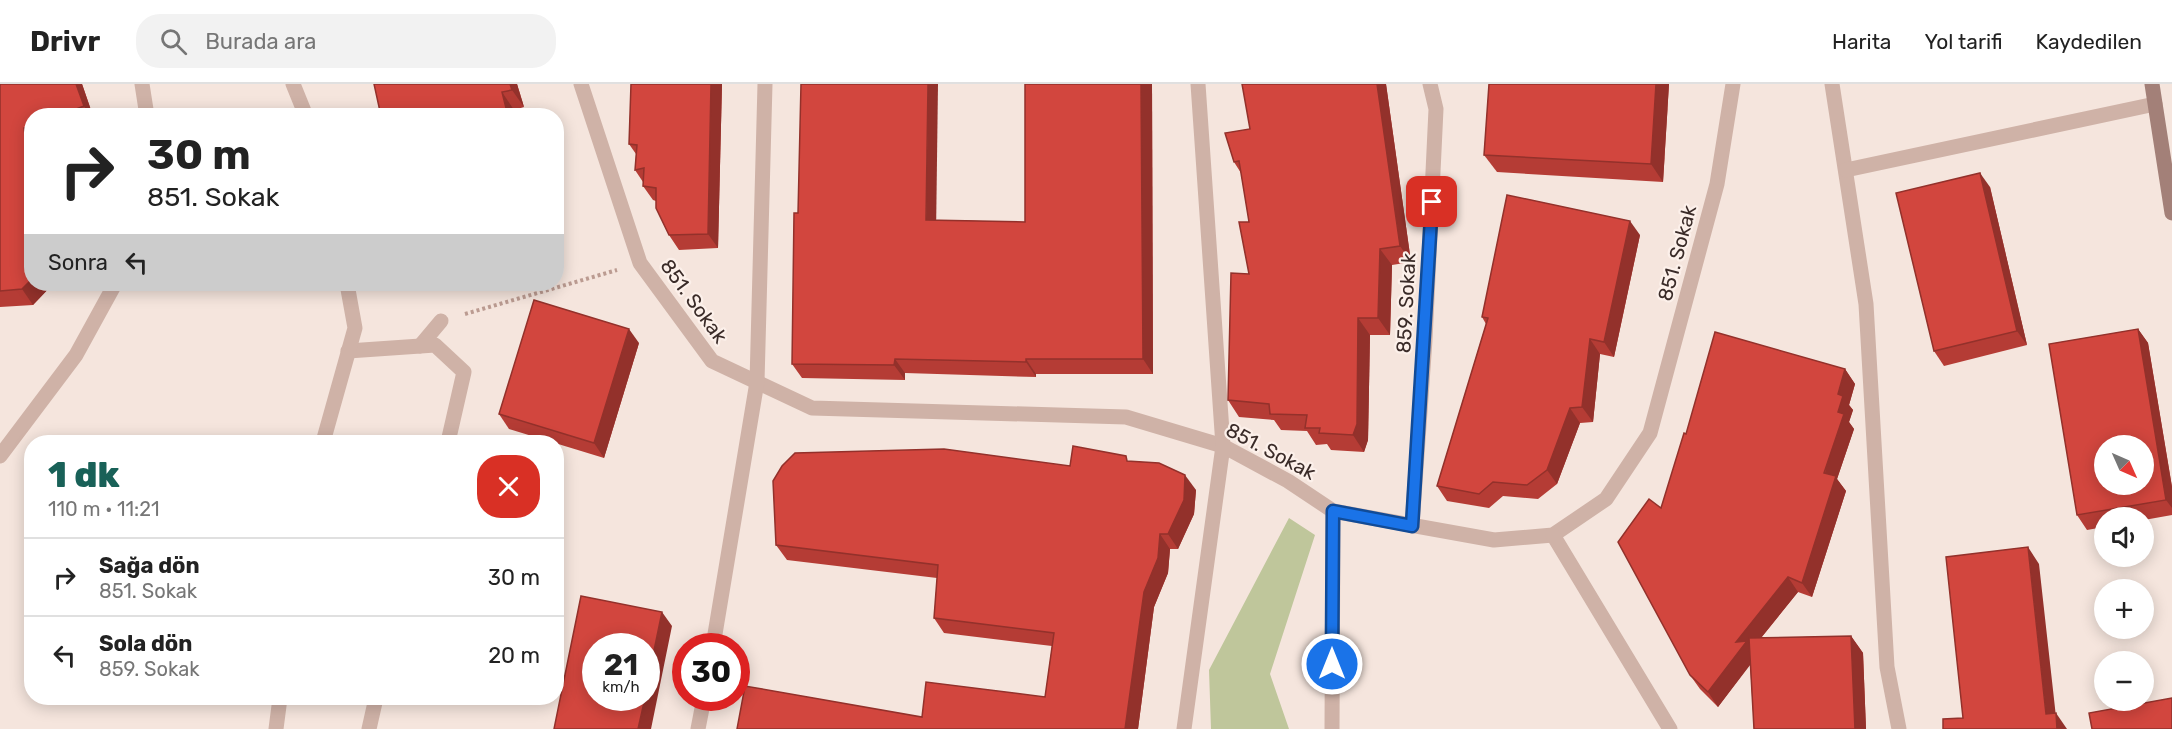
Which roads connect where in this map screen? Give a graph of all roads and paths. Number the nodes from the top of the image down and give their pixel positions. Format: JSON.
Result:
{"nodes":[{"id":1,"x":142,"y":84,"type":"edge"},
{"id":2,"x":293,"y":84,"type":"edge"},
{"id":3,"x":581,"y":84,"type":"edge"},
{"id":4,"x":765,"y":84,"type":"edge"},
{"id":5,"x":1198,"y":84,"type":"edge"},
{"id":6,"x":1430,"y":84,"type":"edge"},
{"id":7,"x":1733,"y":84,"type":"edge"},
{"id":8,"x":1833,"y":84,"type":"edge"},
{"id":9,"x":2152,"y":84,"type":"edge"},
{"id":10,"x":2155,"y":104,"type":"junction"},
{"id":11,"x":146,"y":108,"type":"edge"},
{"id":12,"x":303,"y":108,"type":"edge"},
{"id":13,"x":1846,"y":170,"type":"junction"},
{"id":14,"x":2172,"y":213,"type":"edge"},
{"id":15,"x":640,"y":263,"type":"junction"},
{"id":16,"x":564,"y":285,"type":"edge"},
{"id":17,"x":111,"y":291,"type":"edge"},
{"id":18,"x":348,"y":291,"type":"edge"},
{"id":19,"x":544,"y":291,"type":"edge"},
{"id":20,"x":441,"y":321,"type":"joint"},
{"id":21,"x":420,"y":346,"type":"junction"},
{"id":22,"x":348,"y":351,"type":"junction"},
{"id":23,"x":757,"y":382,"type":"junction"},
{"id":24,"x":325,"y":435,"type":"edge"},
{"id":25,"x":450,"y":435,"type":"edge"},
{"id":26,"x":1223,"y":446,"type":"junction"},
{"id":27,"x":0,"y":456,"type":"edge"},
{"id":28,"x":1333,"y":511,"type":"junction"},
{"id":29,"x":1412,"y":526,"type":"junction"},
{"id":30,"x":1553,"y":535,"type":"junction"},
{"id":31,"x":714,"y":633,"type":"edge"},
{"id":32,"x":279,"y":705,"type":"edge"},
{"id":33,"x":374,"y":705,"type":"edge"},
{"id":34,"x":701,"y":711,"type":"edge"},
{"id":35,"x":276,"y":729,"type":"edge"},
{"id":36,"x":369,"y":729,"type":"edge"},
{"id":37,"x":698,"y":729,"type":"edge"},
{"id":38,"x":1184,"y":729,"type":"edge"},
{"id":39,"x":1332,"y":729,"type":"edge"},
{"id":40,"x":1670,"y":729,"type":"edge"},
{"id":41,"x":1899,"y":729,"type":"edge"}],
"edges":[{"from":1,"to":11,"type":"street"},
{"from":2,"to":12,"type":"street"},
{"from":3,"to":15,"type":"street","name":"851. Sokak"},
{"from":4,"to":23,"type":"street"},
{"from":5,"to":26,"type":"street"},
{"from":6,"to":29,"type":"street","name":"859. Sokak"},
{"from":7,"to":30,"type":"street","name":"851. Sokak"},
{"from":8,"to":13,"type":"street"},
{"from":9,"to":10,"type":"main road"},
{"from":10,"to":13,"type":"street"},
{"from":10,"to":14,"type":"main road"},
{"from":13,"to":41,"type":"street"},
{"from":15,"to":16,"type":"path"},
{"from":15,"to":23,"type":"street","name":"851. Sokak"},
{"from":17,"to":27,"type":"street"},
{"from":18,"to":22,"type":"street"},
{"from":19,"to":20,"type":"path"},
{"from":20,"to":21,"type":"street"},
{"from":21,"to":22,"type":"street"},
{"from":21,"to":25,"type":"street"},
{"from":22,"to":24,"type":"street"},
{"from":23,"to":26,"type":"street","name":"851. Sokak"},
{"from":23,"to":31,"type":"street"},
{"from":26,"to":28,"type":"street","name":"851. Sokak"},
{"from":26,"to":38,"type":"street"},
{"from":28,"to":29,"type":"street","name":"851. Sokak"},
{"from":28,"to":39,"type":"street"},
{"from":29,"to":30,"type":"street","name":"851. Sokak"},
{"from":30,"to":40,"type":"street"},
{"from":32,"to":35,"type":"street"},
{"from":33,"to":36,"type":"street"},
{"from":34,"to":37,"type":"street"}]}
